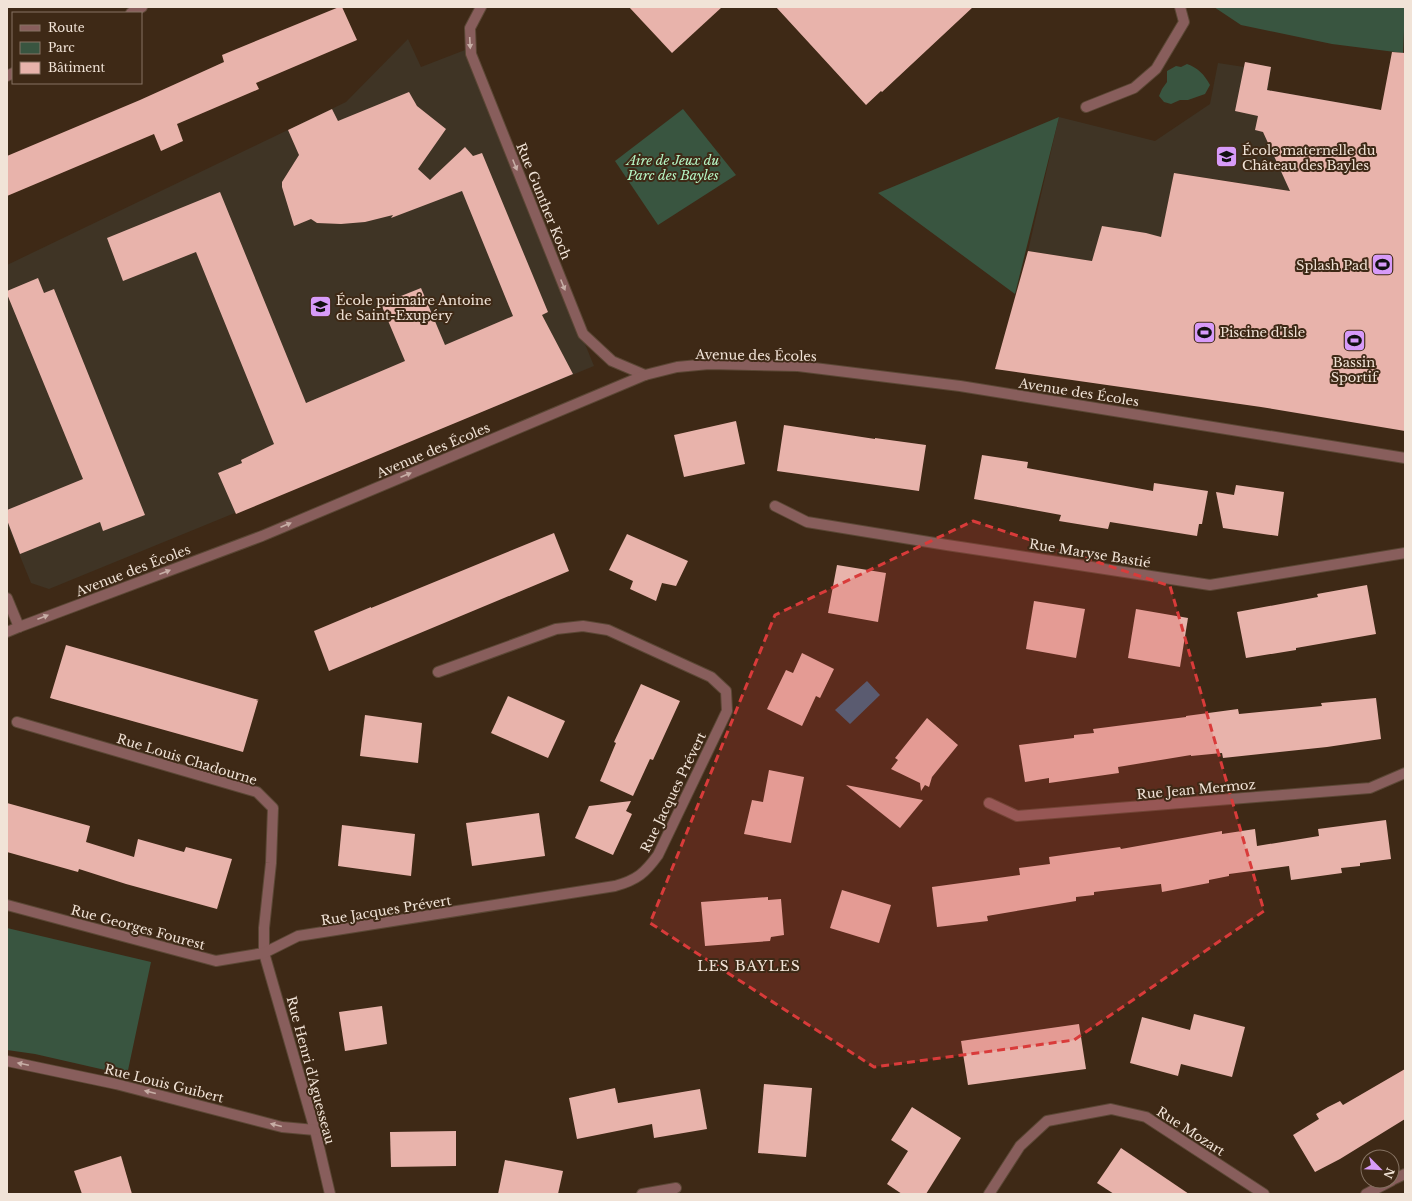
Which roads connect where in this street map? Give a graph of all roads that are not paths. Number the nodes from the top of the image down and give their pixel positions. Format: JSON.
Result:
{"nodes":[{"id":1,"x":142,"y":7,"type":"edge"},
{"id":2,"x":481,"y":7,"type":"edge"},
{"id":3,"x":1180,"y":7,"type":"edge"},
{"id":4,"x":133,"y":12,"type":"edge"},
{"id":5,"x":1086,"y":107,"type":"dead end"},
{"id":6,"x":645,"y":375,"type":"junction"},
{"id":7,"x":1405,"y":458,"type":"edge"},
{"id":8,"x":775,"y":506,"type":"dead end"},
{"id":9,"x":1405,"y":554,"type":"edge"},
{"id":10,"x":7,"y":598,"type":"edge"},
{"id":11,"x":19,"y":626,"type":"junction"},
{"id":12,"x":7,"y":632,"type":"edge"},
{"id":13,"x":438,"y":672,"type":"dead end"},
{"id":14,"x":17,"y":722,"type":"dead end"},
{"id":15,"x":1405,"y":773,"type":"edge"},
{"id":16,"x":989,"y":803,"type":"dead end"},
{"id":17,"x":7,"y":905,"type":"edge"},
{"id":18,"x":264,"y":953,"type":"junction"},
{"id":19,"x":7,"y":1060,"type":"edge"},
{"id":20,"x":315,"y":1130,"type":"junction"},
{"id":21,"x":676,"y":1188,"type":"dead end"},
{"id":22,"x":1376,"y":1189,"type":"edge"},
{"id":23,"x":330,"y":1194,"type":"edge"},
{"id":24,"x":642,"y":1194,"type":"edge"},
{"id":25,"x":989,"y":1194,"type":"edge"},
{"id":26,"x":1264,"y":1194,"type":"edge"},
{"id":27,"x":1366,"y":1194,"type":"edge"}],
"edges":[{"from":1,"to":4,"type":"street"},
{"from":2,"to":6,"type":"street","name":"Rue Gunther Koch","one_way":true},
{"from":3,"to":5,"type":"street"},
{"from":6,"to":7,"type":"street","name":"Avenue des Écoles"},
{"from":11,"to":6,"type":"street","name":"Avenue des Écoles","one_way":true},
{"from":8,"to":9,"type":"street","name":"Rue Maryse Bastié"},
{"from":10,"to":11,"type":"street"},
{"from":11,"to":12,"type":"street","name":"Avenue des Écoles"},
{"from":13,"to":18,"type":"street","name":"Rue Jacques Prévert"},
{"from":14,"to":18,"type":"street","name":"Rue Louis Chadourne"},
{"from":15,"to":16,"type":"street","name":"Rue Jean Mermoz"},
{"from":17,"to":18,"type":"street","name":"Rue Georges Fourest"},
{"from":18,"to":20,"type":"street","name":"Rue Henri d'Aguesseau"},
{"from":20,"to":19,"type":"street","name":"Rue Louis Guibert","one_way":true},
{"from":20,"to":23,"type":"street","name":"Rue Henri d'Aguesseau"},
{"from":21,"to":24,"type":"street"},
{"from":22,"to":27,"type":"street"},
{"from":25,"to":26,"type":"street","name":"Rue Mozart"}]}
